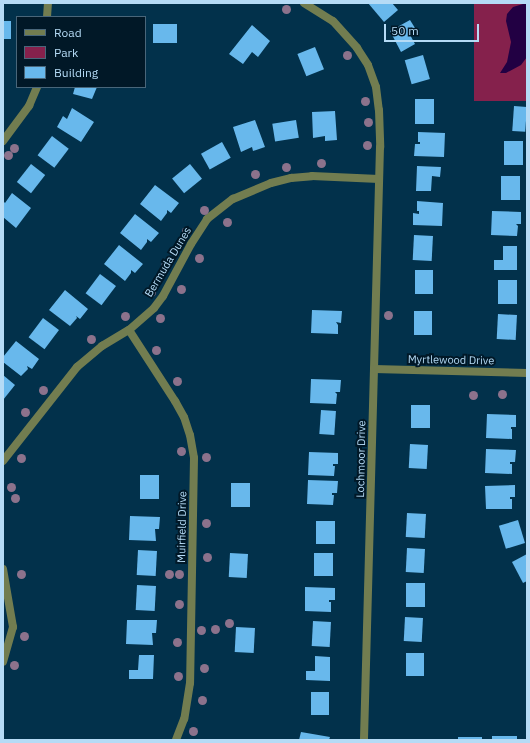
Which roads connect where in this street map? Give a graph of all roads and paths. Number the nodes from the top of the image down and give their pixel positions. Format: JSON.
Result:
{"nodes":[{"id":1,"x":48,"y":3,"type":"edge"},
{"id":2,"x":304,"y":3,"type":"edge"},
{"id":3,"x":47,"y":16,"type":"edge"},
{"id":4,"x":37,"y":88,"type":"edge"},
{"id":5,"x":3,"y":141,"type":"edge"},
{"id":6,"x":379,"y":179,"type":"junction"},
{"id":7,"x":129,"y":330,"type":"junction"},
{"id":8,"x":374,"y":369,"type":"junction"},
{"id":9,"x":527,"y":373,"type":"edge"},
{"id":10,"x":3,"y":461,"type":"edge"},
{"id":11,"x":3,"y":569,"type":"edge"},
{"id":12,"x":3,"y":662,"type":"edge"},
{"id":13,"x":176,"y":740,"type":"edge"},
{"id":14,"x":364,"y":740,"type":"edge"}],
"edges":[{"from":1,"to":3,"type":"street"},
{"from":2,"to":6,"type":"street","name":"Lochmoor Drive"},
{"from":4,"to":5,"type":"street"},
{"from":6,"to":7,"type":"street","name":"Bermuda Dunes"},
{"from":6,"to":8,"type":"street","name":"Lochmoor Drive"},
{"from":7,"to":10,"type":"street","name":"Bermuda Dunes"},
{"from":7,"to":13,"type":"street","name":"Muirfield Drive"},
{"from":8,"to":9,"type":"street","name":"Myrtlewood Drive"},
{"from":8,"to":14,"type":"street","name":"Lochmoor Drive"},
{"from":11,"to":12,"type":"street"}]}
